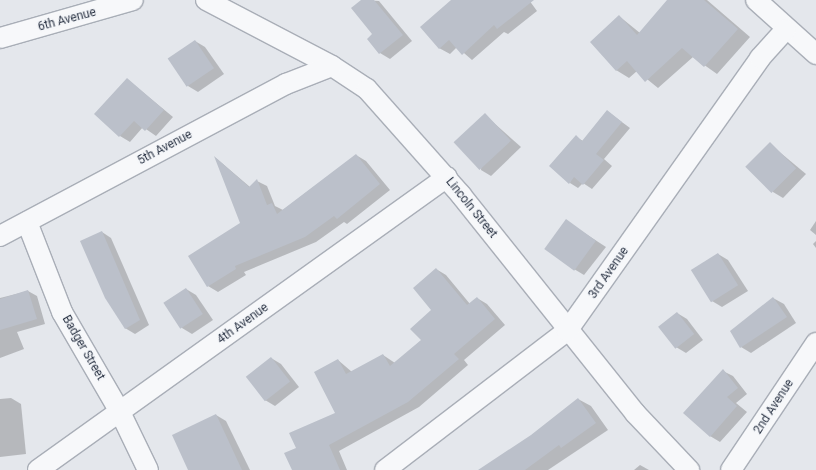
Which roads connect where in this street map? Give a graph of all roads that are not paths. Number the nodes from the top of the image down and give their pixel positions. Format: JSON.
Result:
{"nodes":[{"id":1,"x":133,"y":0,"type":"edge"},
{"id":2,"x":206,"y":0,"type":"edge"},
{"id":3,"x":756,"y":0,"type":"edge"},
{"id":4,"x":785,"y":30,"type":"junction"},
{"id":5,"x":0,"y":38,"type":"edge"},
{"id":6,"x":816,"y":54,"type":"edge"},
{"id":7,"x":332,"y":66,"type":"junction"},
{"id":8,"x":447,"y":178,"type":"junction"},
{"id":9,"x":27,"y":222,"type":"junction"},
{"id":10,"x":0,"y":236,"type":"edge"},
{"id":11,"x":568,"y":331,"type":"junction"},
{"id":12,"x":816,"y":343,"type":"edge"},
{"id":13,"x":120,"y":412,"type":"junction"},
{"id":14,"x":38,"y":470,"type":"edge"},
{"id":15,"x":148,"y":470,"type":"edge"},
{"id":16,"x":385,"y":470,"type":"edge"},
{"id":17,"x":689,"y":470,"type":"edge"},
{"id":18,"x":731,"y":470,"type":"edge"}],
"edges":[{"from":1,"to":5,"type":"street","name":"6th Avenue"},
{"from":2,"to":7,"type":"street","name":"Lincoln Street"},
{"from":3,"to":4,"type":"street"},
{"from":4,"to":6,"type":"street"},
{"from":4,"to":11,"type":"street","name":"3rd Avenue"},
{"from":7,"to":8,"type":"street","name":"Lincoln Street"},
{"from":7,"to":9,"type":"street","name":"5th Avenue"},
{"from":8,"to":11,"type":"street","name":"Lincoln Street"},
{"from":8,"to":13,"type":"street","name":"4th Avenue"},
{"from":9,"to":10,"type":"street","name":"5th Avenue"},
{"from":9,"to":13,"type":"street","name":"Badger Street"},
{"from":11,"to":16,"type":"street","name":"3rd Avenue"},
{"from":11,"to":17,"type":"street","name":"Lincoln Street"},
{"from":12,"to":18,"type":"street","name":"2nd Avenue"},
{"from":13,"to":14,"type":"street","name":"4th Avenue"},
{"from":13,"to":15,"type":"street","name":"Badger Street"}]}
